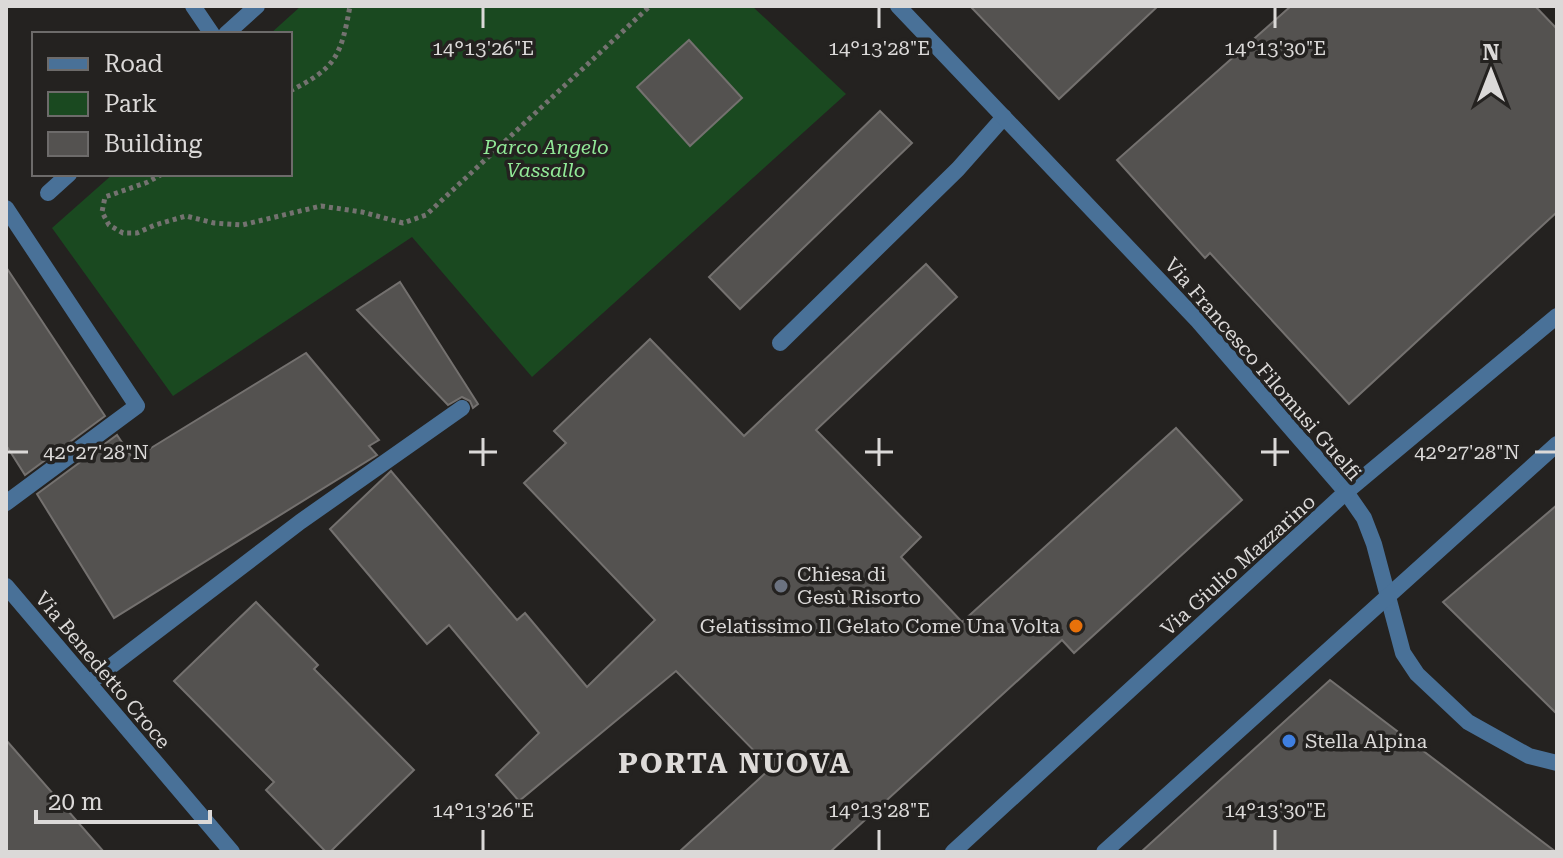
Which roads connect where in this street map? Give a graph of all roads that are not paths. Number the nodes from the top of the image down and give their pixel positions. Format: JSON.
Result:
{"nodes":[{"id":1,"x":193,"y":6,"type":"edge"},
{"id":2,"x":257,"y":6,"type":"edge"},
{"id":3,"x":898,"y":6,"type":"edge"},
{"id":4,"x":211,"y":32,"type":"edge"},
{"id":5,"x":228,"y":32,"type":"edge"},
{"id":6,"x":1004,"y":117,"type":"junction"},
{"id":7,"x":67,"y":176,"type":"edge"},
{"id":8,"x":48,"y":193,"type":"dead end"},
{"id":9,"x":6,"y":208,"type":"edge"},
{"id":10,"x":1557,"y":316,"type":"edge"},
{"id":11,"x":780,"y":343,"type":"dead end"},
{"id":12,"x":462,"y":408,"type":"dead end"},
{"id":13,"x":1557,"y":444,"type":"edge"},
{"id":14,"x":1346,"y":492,"type":"junction"},
{"id":15,"x":6,"y":503,"type":"edge"},
{"id":16,"x":6,"y":586,"type":"edge"},
{"id":17,"x":1388,"y":598,"type":"junction"},
{"id":18,"x":89,"y":683,"type":"junction"},
{"id":19,"x":1557,"y":763,"type":"edge"},
{"id":20,"x":232,"y":852,"type":"edge"},
{"id":21,"x":953,"y":852,"type":"edge"},
{"id":22,"x":1104,"y":852,"type":"edge"}],
"edges":[{"from":1,"to":4,"type":"street"},
{"from":2,"to":5,"type":"street"},
{"from":3,"to":6,"type":"street","name":"Via Francesco Filomusi Guelfi"},
{"from":6,"to":11,"type":"street"},
{"from":6,"to":14,"type":"street","name":"Via Francesco Filomusi Guelfi"},
{"from":7,"to":8,"type":"street"},
{"from":9,"to":15,"type":"street"},
{"from":10,"to":14,"type":"street","name":"Via Giulio Mazzarino"},
{"from":12,"to":18,"type":"street"},
{"from":13,"to":17,"type":"street"},
{"from":14,"to":17,"type":"street","name":"Via Francesco Filomusi Guelfi"},
{"from":14,"to":21,"type":"street","name":"Via Giulio Mazzarino"},
{"from":16,"to":18,"type":"street","name":"Via Benedetto Croce"},
{"from":17,"to":19,"type":"street","name":"Via Francesco Filomusi Guelfi"},
{"from":17,"to":22,"type":"street"},
{"from":18,"to":20,"type":"street","name":"Via Benedetto Croce"}]}
